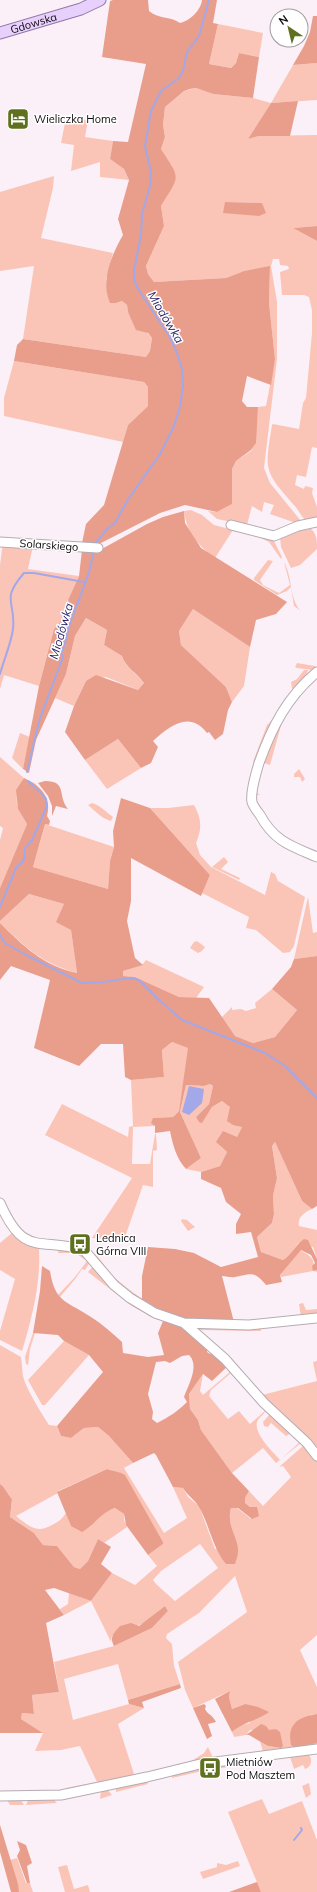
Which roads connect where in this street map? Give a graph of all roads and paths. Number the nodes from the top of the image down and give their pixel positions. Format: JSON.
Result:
{"nodes":[{"id":1,"x":91,"y":0,"type":"edge"},
{"id":2,"x":100,"y":0,"type":"edge"},
{"id":3,"x":68,"y":12,"type":"junction"},
{"id":4,"x":0,"y":34,"type":"edge"},
{"id":5,"x":317,"y":522,"type":"edge"},
{"id":6,"x":231,"y":526,"type":"dead end"},
{"id":7,"x":0,"y":542,"type":"edge"},
{"id":8,"x":98,"y":548,"type":"dead end"},
{"id":9,"x":317,"y":672,"type":"edge"},
{"id":10,"x":317,"y":857,"type":"edge"},
{"id":11,"x":0,"y":1203,"type":"edge"},
{"id":12,"x":317,"y":1318,"type":"edge"},
{"id":13,"x":184,"y":1323,"type":"junction"},
{"id":14,"x":317,"y":1456,"type":"edge"},
{"id":15,"x":317,"y":1749,"type":"edge"},
{"id":16,"x":0,"y":1796,"type":"edge"}],
"edges":[{"from":1,"to":3,"type":"main road","name":"Gdowska"},
{"from":2,"to":3,"type":"main road","name":"Gdowska"},
{"from":3,"to":4,"type":"main road","name":"Gdowska"},
{"from":5,"to":6,"type":"street"},
{"from":7,"to":8,"type":"street","name":"Solarskiego"},
{"from":9,"to":10,"type":"street"},
{"from":11,"to":13,"type":"street"},
{"from":12,"to":13,"type":"street"},
{"from":13,"to":14,"type":"street"},
{"from":15,"to":16,"type":"street"}]}
